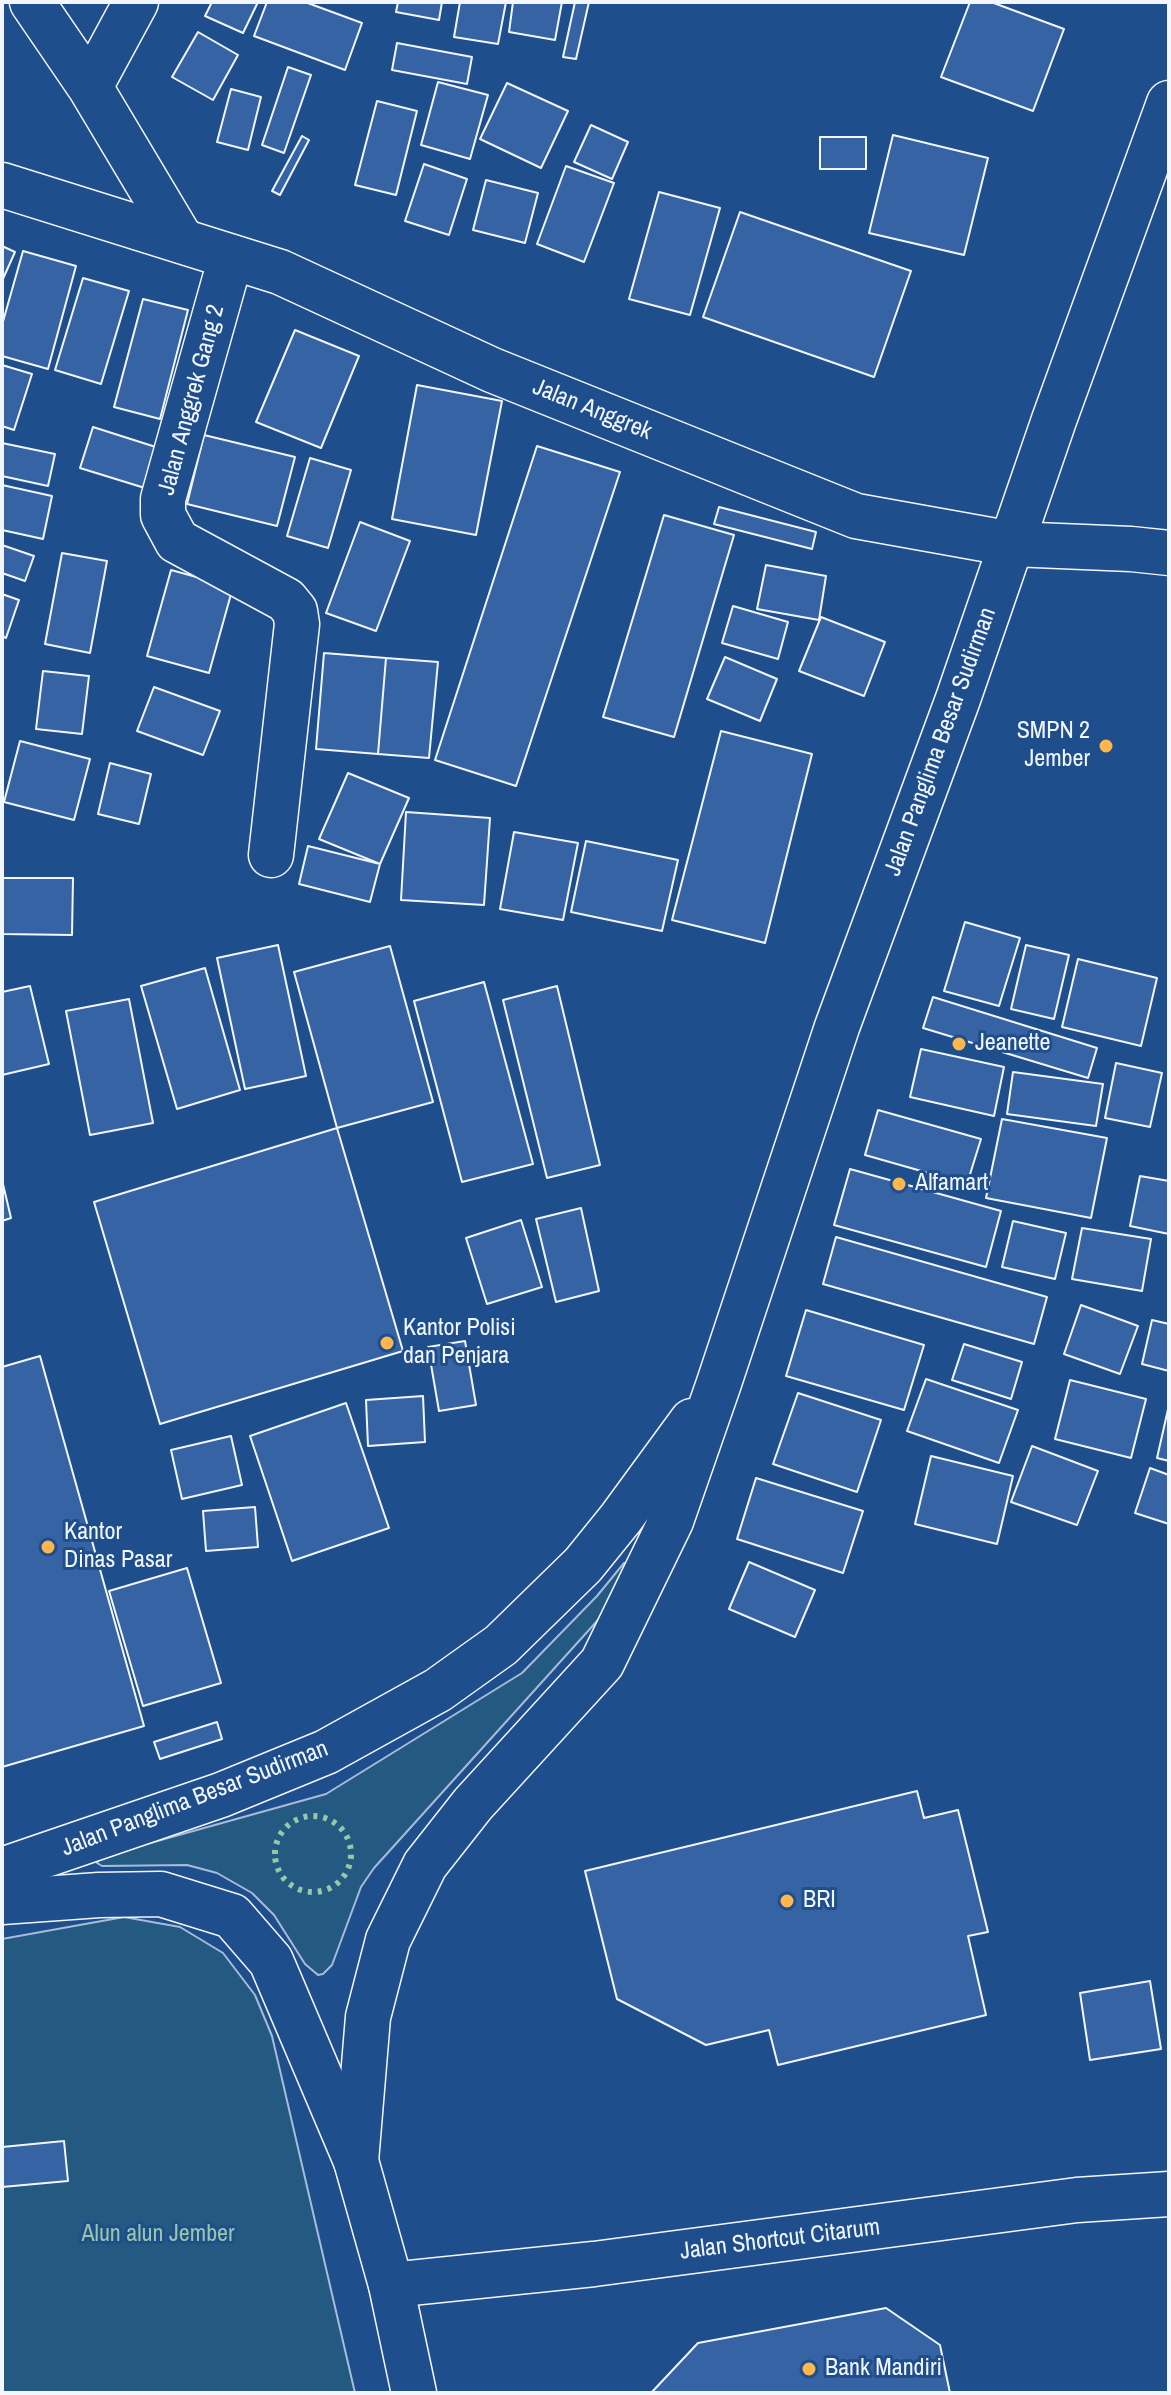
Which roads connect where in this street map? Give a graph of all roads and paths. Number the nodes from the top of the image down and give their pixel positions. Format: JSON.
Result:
{"nodes":[{"id":1,"x":32,"y":2,"type":"edge"},
{"id":2,"x":136,"y":2,"type":"edge"},
{"id":3,"x":90,"y":87,"type":"junction"},
{"id":4,"x":1169,"y":103,"type":"edge"},
{"id":5,"x":2,"y":185,"type":"edge"},
{"id":6,"x":182,"y":241,"type":"junction"},
{"id":7,"x":231,"y":257,"type":"junction"},
{"id":8,"x":1012,"y":544,"type":"junction"},
{"id":9,"x":1169,"y":553,"type":"edge"},
{"id":10,"x":271,"y":855,"type":"dead end"},
{"id":11,"x":719,"y":1383,"type":"junction"},
{"id":12,"x":2,"y":1870,"type":"edge"},
{"id":13,"x":2,"y":1902,"type":"edge"},
{"id":14,"x":356,"y":2161,"type":"junction"},
{"id":15,"x":1169,"y":2194,"type":"edge"},
{"id":16,"x":391,"y":2285,"type":"junction"},
{"id":17,"x":414,"y":2393,"type":"edge"}],
"edges":[{"from":1,"to":3,"type":"main road"},
{"from":2,"to":3,"type":"main road"},
{"from":3,"to":6,"type":"main road"},
{"from":4,"to":8,"type":"main road","name":"Jalan Panglima Besar Sudirman"},
{"from":5,"to":6,"type":"main road","name":"Jalan Anggrek"},
{"from":6,"to":7,"type":"main road","name":"Jalan Anggrek"},
{"from":7,"to":8,"type":"main road","name":"Jalan Anggrek"},
{"from":7,"to":10,"type":"main road","name":"Jalan Anggrek Gang 2"},
{"from":8,"to":9,"type":"main road","name":"Jalan Anggrek"},
{"from":8,"to":11,"type":"main road","name":"Jalan Panglima Besar Sudirman"},
{"from":11,"to":12,"type":"main road","name":"Jalan Panglima Besar Sudirman"},
{"from":11,"to":14,"type":"main road","name":"Jalan Panglima Besar Sudirman"},
{"from":13,"to":14,"type":"main road"},
{"from":14,"to":16,"type":"main road"},
{"from":15,"to":16,"type":"main road","name":"Jalan Shortcut Citarum"},
{"from":16,"to":17,"type":"main road"}]}
